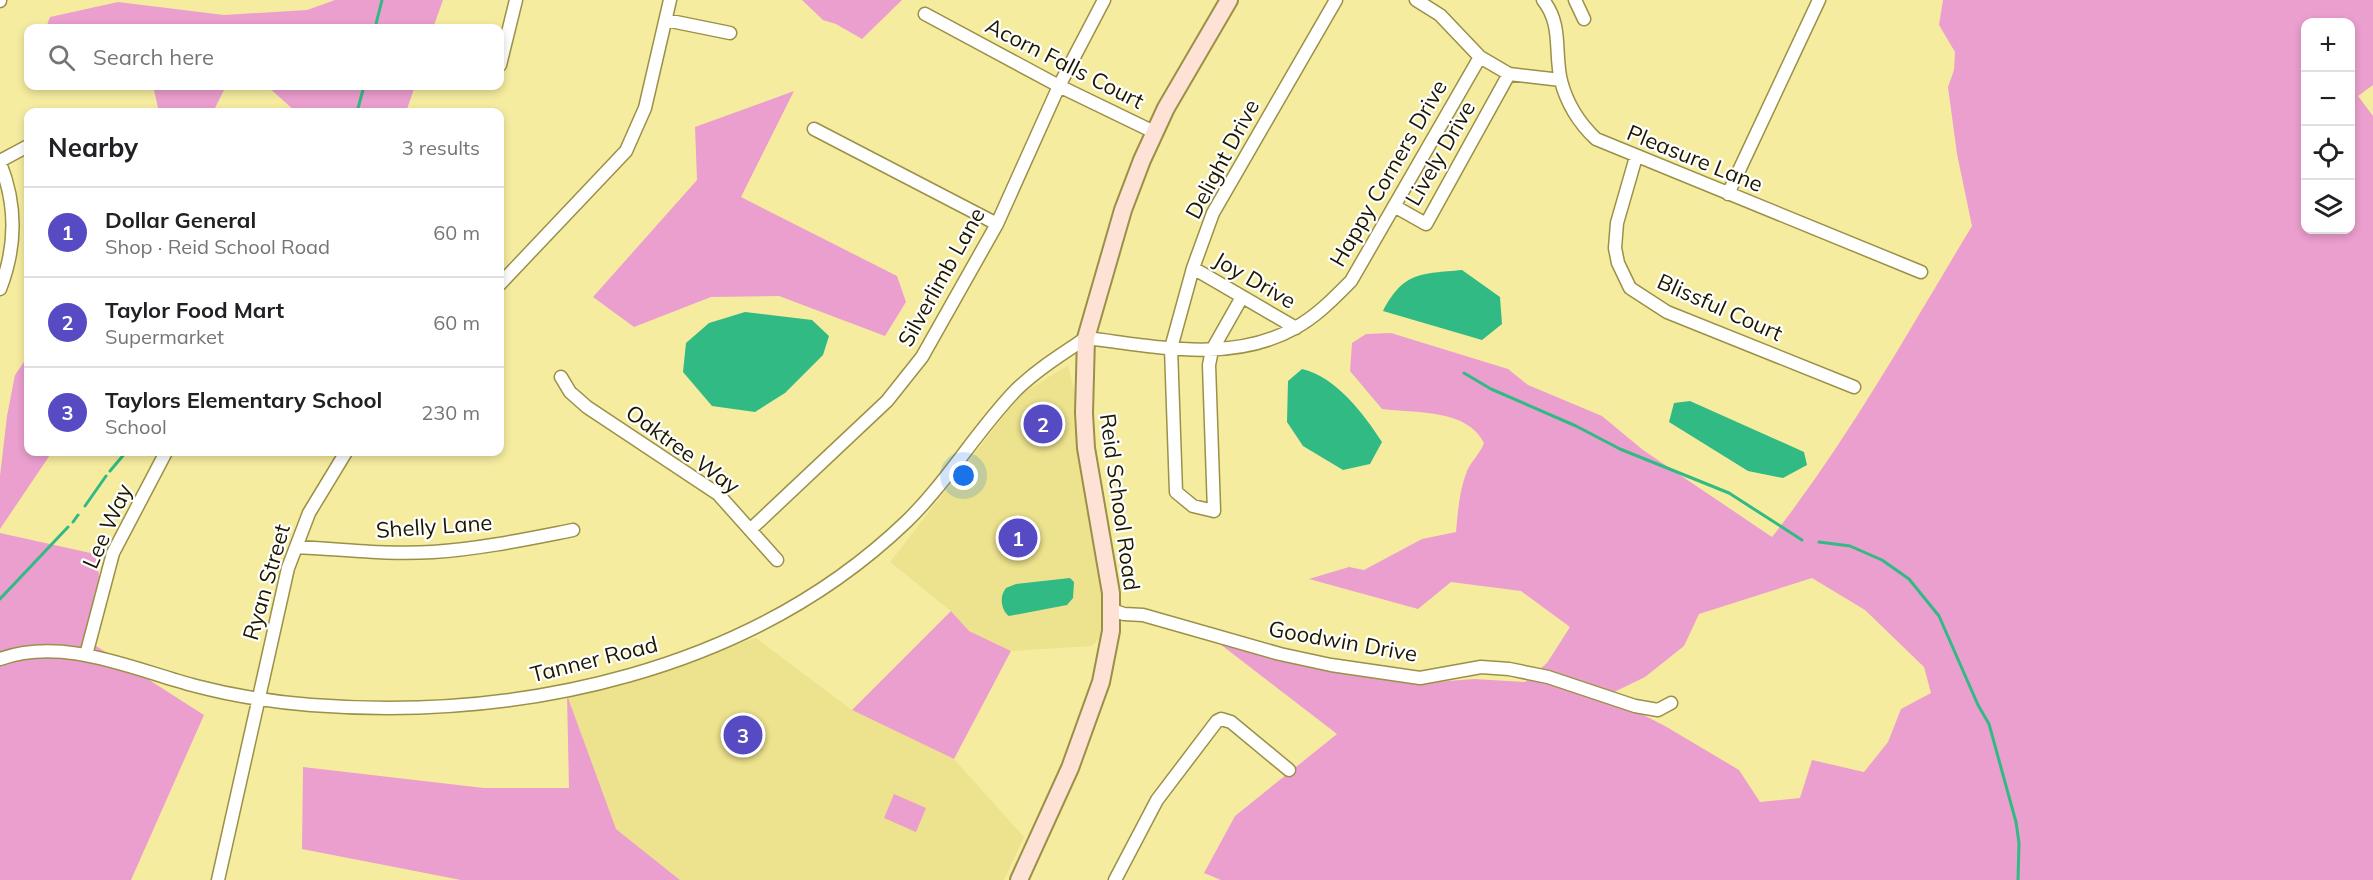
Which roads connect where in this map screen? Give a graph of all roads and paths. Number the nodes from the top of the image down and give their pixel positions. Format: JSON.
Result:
{"nodes":[{"id":1,"x":516,"y":0,"type":"edge"},
{"id":2,"x":670,"y":0,"type":"edge"},
{"id":3,"x":1104,"y":0,"type":"edge"},
{"id":4,"x":1229,"y":0,"type":"edge"},
{"id":5,"x":1336,"y":0,"type":"edge"},
{"id":6,"x":1416,"y":0,"type":"edge"},
{"id":7,"x":1543,"y":0,"type":"edge"},
{"id":8,"x":1575,"y":0,"type":"edge"},
{"id":9,"x":1819,"y":0,"type":"edge"},
{"id":10,"x":925,"y":14,"type":"dead end"},
{"id":11,"x":1584,"y":18,"type":"dead end"},
{"id":12,"x":666,"y":20,"type":"junction"},
{"id":13,"x":730,"y":33,"type":"dead end"},
{"id":14,"x":504,"y":49,"type":"edge"},
{"id":15,"x":1480,"y":57,"type":"junction"},
{"id":16,"x":1509,"y":74,"type":"junction"},
{"id":17,"x":1561,"y":80,"type":"junction"},
{"id":18,"x":1059,"y":86,"type":"junction"},
{"id":19,"x":814,"y":129,"type":"dead end"},
{"id":20,"x":1154,"y":132,"type":"junction"},
{"id":21,"x":24,"y":148,"type":"edge"},
{"id":22,"x":1636,"y":158,"type":"junction"},
{"id":23,"x":0,"y":162,"type":"edge"},
{"id":24,"x":1728,"y":194,"type":"junction"},
{"id":25,"x":1394,"y":206,"type":"junction"},
{"id":26,"x":997,"y":224,"type":"junction"},
{"id":27,"x":1193,"y":268,"type":"junction"},
{"id":28,"x":1921,"y":272,"type":"dead end"},
{"id":29,"x":504,"y":280,"type":"edge"},
{"id":30,"x":0,"y":289,"type":"edge"},
{"id":31,"x":1242,"y":297,"type":"junction"},
{"id":32,"x":1296,"y":328,"type":"junction"},
{"id":33,"x":1086,"y":338,"type":"junction"},
{"id":34,"x":1171,"y":348,"type":"junction"},
{"id":35,"x":1212,"y":350,"type":"junction"},
{"id":36,"x":561,"y":377,"type":"dead end"},
{"id":37,"x":1854,"y":387,"type":"dead end"},
{"id":38,"x":164,"y":456,"type":"edge"},
{"id":39,"x":344,"y":456,"type":"edge"},
{"id":40,"x":751,"y":529,"type":"junction"},
{"id":41,"x":573,"y":530,"type":"dead end"},
{"id":42,"x":296,"y":547,"type":"junction"},
{"id":43,"x":777,"y":560,"type":"dead end"},
{"id":44,"x":1112,"y":610,"type":"junction"},
{"id":45,"x":86,"y":656,"type":"junction"},
{"id":46,"x":0,"y":659,"type":"edge"},
{"id":47,"x":259,"y":699,"type":"junction"},
{"id":48,"x":1671,"y":703,"type":"dead end"},
{"id":49,"x":1289,"y":770,"type":"dead end"},
{"id":50,"x":218,"y":880,"type":"edge"},
{"id":51,"x":1019,"y":880,"type":"edge"},
{"id":52,"x":1115,"y":880,"type":"edge"}],
"edges":[{"from":1,"to":14,"type":"street"},
{"from":2,"to":12,"type":"street"},
{"from":3,"to":18,"type":"street","name":"Silverlimb Lane"},
{"from":4,"to":20,"type":"street","name":"Reid School Road"},
{"from":5,"to":27,"type":"street","name":"Delight Drive"},
{"from":6,"to":15,"type":"street"},
{"from":7,"to":17,"type":"street","name":"Pleasure Lane"},
{"from":8,"to":11,"type":"street"},
{"from":9,"to":24,"type":"street"},
{"from":10,"to":18,"type":"street","name":"Acorn Falls Court"},
{"from":12,"to":13,"type":"street"},
{"from":12,"to":29,"type":"street"},
{"from":15,"to":16,"type":"street"},
{"from":15,"to":25,"type":"street","name":"Happy Corners Drive"},
{"from":16,"to":17,"type":"street"},
{"from":16,"to":25,"type":"street","name":"Lively Drive"},
{"from":17,"to":22,"type":"street","name":"Pleasure Lane"},
{"from":18,"to":20,"type":"street","name":"Acorn Falls Court"},
{"from":18,"to":26,"type":"street","name":"Silverlimb Lane"},
{"from":19,"to":26,"type":"street"},
{"from":20,"to":33,"type":"street","name":"Reid School Road"},
{"from":21,"to":23,"type":"street"},
{"from":22,"to":24,"type":"street","name":"Pleasure Lane"},
{"from":22,"to":37,"type":"street","name":"Blissful Court"},
{"from":23,"to":30,"type":"street"},
{"from":24,"to":28,"type":"street","name":"Pleasure Lane"},
{"from":25,"to":32,"type":"street","name":"Happy Corners Drive"},
{"from":26,"to":40,"type":"street","name":"Silverlimb Lane"},
{"from":27,"to":31,"type":"street","name":"Joy Drive"},
{"from":27,"to":34,"type":"street","name":"Delight Drive"},
{"from":31,"to":32,"type":"street","name":"Joy Drive"},
{"from":31,"to":35,"type":"street"},
{"from":32,"to":35,"type":"street","name":"Happy Corners Drive"},
{"from":33,"to":34,"type":"street","name":"Happy Corners Drive"},
{"from":33,"to":44,"type":"street","name":"Reid School Road"},
{"from":33,"to":47,"type":"street","name":"Tanner Road"},
{"from":34,"to":35,"type":"street","name":"Happy Corners Drive"},
{"from":34,"to":35,"type":"street","name":"Delight Drive"},
{"from":36,"to":40,"type":"street","name":"Oaktree Way"},
{"from":38,"to":45,"type":"street","name":"Lee Way"},
{"from":39,"to":42,"type":"street","name":"Ryan Street"},
{"from":40,"to":43,"type":"street","name":"Oaktree Way"},
{"from":41,"to":42,"type":"street","name":"Shelly Lane"},
{"from":42,"to":47,"type":"street","name":"Ryan Street"},
{"from":44,"to":48,"type":"street","name":"Goodwin Drive"},
{"from":44,"to":51,"type":"street","name":"Reid School Road"},
{"from":45,"to":46,"type":"street","name":"Tanner Road"},
{"from":45,"to":47,"type":"street","name":"Tanner Road"},
{"from":47,"to":50,"type":"street","name":"Ryan Street"},
{"from":49,"to":52,"type":"street"}]}
